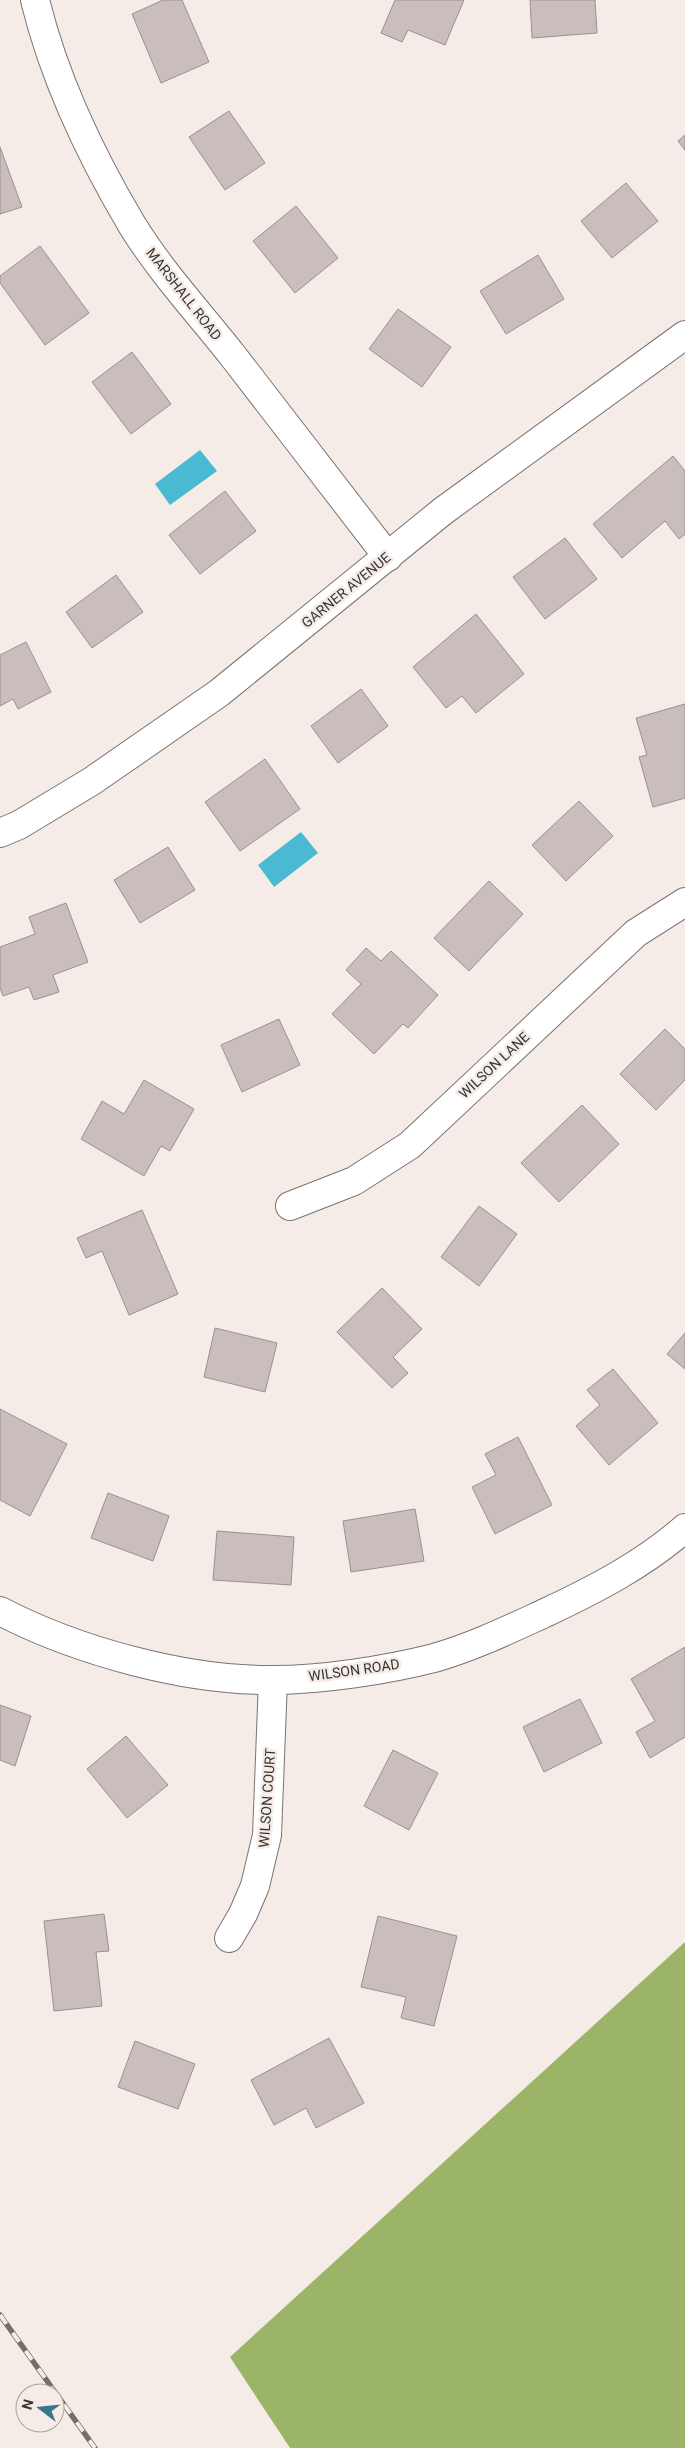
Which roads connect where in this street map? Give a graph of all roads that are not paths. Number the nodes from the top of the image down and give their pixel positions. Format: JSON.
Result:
{"nodes":[{"id":1,"x":35,"y":0,"type":"edge"},
{"id":2,"x":685,"y":335,"type":"edge"},
{"id":3,"x":388,"y":557,"type":"junction"},
{"id":4,"x":0,"y":832,"type":"edge"},
{"id":5,"x":685,"y":902,"type":"edge"},
{"id":6,"x":290,"y":1206,"type":"dead end"},
{"id":7,"x":685,"y":1528,"type":"edge"},
{"id":8,"x":0,"y":1611,"type":"edge"},
{"id":9,"x":273,"y":1680,"type":"junction"},
{"id":10,"x":229,"y":1938,"type":"dead end"}],
"edges":[{"from":1,"to":3,"type":"street","name":"MARSHALL ROAD"},
{"from":2,"to":3,"type":"street","name":"GARNER AVENUE"},
{"from":3,"to":4,"type":"street","name":"GARNER AVENUE"},
{"from":5,"to":6,"type":"street","name":"WILSON LANE"},
{"from":7,"to":9,"type":"street","name":"WILSON ROAD"},
{"from":8,"to":9,"type":"street","name":"WILSON ROAD"},
{"from":9,"to":10,"type":"street","name":"WILSON COURT"}]}
